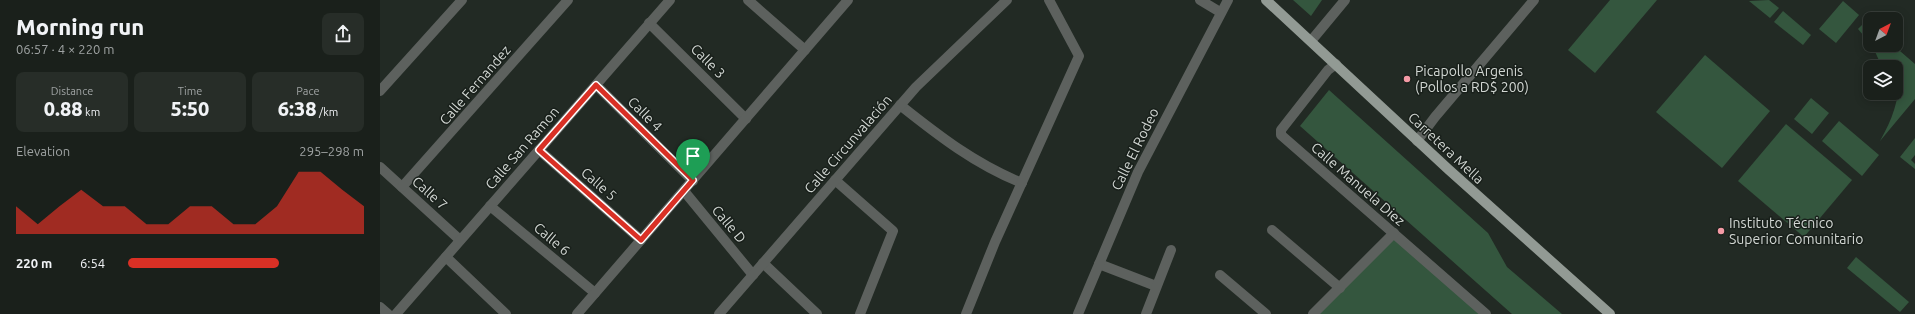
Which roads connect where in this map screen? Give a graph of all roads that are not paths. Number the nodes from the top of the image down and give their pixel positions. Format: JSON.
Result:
{"nodes":[{"id":1,"x":462,"y":0,"type":"edge"},
{"id":2,"x":568,"y":0,"type":"edge"},
{"id":3,"x":670,"y":0,"type":"edge"},
{"id":4,"x":748,"y":0,"type":"edge"},
{"id":5,"x":848,"y":0,"type":"edge"},
{"id":6,"x":1007,"y":0,"type":"edge"},
{"id":7,"x":1049,"y":0,"type":"edge"},
{"id":8,"x":1200,"y":0,"type":"edge"},
{"id":9,"x":1228,"y":0,"type":"edge"},
{"id":10,"x":1266,"y":0,"type":"edge"},
{"id":11,"x":1345,"y":0,"type":"edge"},
{"id":12,"x":1534,"y":0,"type":"edge"},
{"id":13,"x":1220,"y":12,"type":"junction"},
{"id":14,"x":649,"y":23,"type":"junction"},
{"id":15,"x":1310,"y":41,"type":"junction"},
{"id":16,"x":805,"y":50,"type":"junction"},
{"id":17,"x":1336,"y":64,"type":"junction"},
{"id":18,"x":596,"y":85,"type":"junction"},
{"id":19,"x":380,"y":91,"type":"edge"},
{"id":20,"x":900,"y":105,"type":"junction"},
{"id":21,"x":746,"y":119,"type":"junction"},
{"id":22,"x":1417,"y":141,"type":"junction"},
{"id":23,"x":539,"y":150,"type":"junction"},
{"id":24,"x":380,"y":167,"type":"edge"},
{"id":25,"x":693,"y":180,"type":"junction"},
{"id":26,"x":835,"y":180,"type":"junction"},
{"id":27,"x":1022,"y":183,"type":"junction"},
{"id":28,"x":402,"y":187,"type":"junction"},
{"id":29,"x":684,"y":191,"type":"junction"},
{"id":30,"x":490,"y":206,"type":"junction"},
{"id":31,"x":1272,"y":230,"type":"dead end"},
{"id":32,"x":1394,"y":234,"type":"junction"},
{"id":33,"x":460,"y":240,"type":"junction"},
{"id":34,"x":641,"y":240,"type":"junction"},
{"id":35,"x":1171,"y":250,"type":"dead end"},
{"id":36,"x":446,"y":257,"type":"junction"},
{"id":37,"x":763,"y":263,"type":"junction"},
{"id":38,"x":1099,"y":264,"type":"junction"},
{"id":39,"x":753,"y":275,"type":"junction"},
{"id":40,"x":1220,"y":275,"type":"dead end"},
{"id":41,"x":1156,"y":286,"type":"junction"},
{"id":42,"x":1340,"y":288,"type":"junction"},
{"id":43,"x":595,"y":293,"type":"junction"},
{"id":44,"x":380,"y":307,"type":"edge"},
{"id":45,"x":388,"y":314,"type":"edge"},
{"id":46,"x":396,"y":314,"type":"edge"},
{"id":47,"x":506,"y":314,"type":"edge"},
{"id":48,"x":577,"y":314,"type":"edge"},
{"id":49,"x":719,"y":314,"type":"edge"},
{"id":50,"x":817,"y":314,"type":"edge"},
{"id":51,"x":860,"y":314,"type":"edge"},
{"id":52,"x":966,"y":314,"type":"edge"},
{"id":53,"x":1078,"y":314,"type":"edge"},
{"id":54,"x":1146,"y":314,"type":"edge"},
{"id":55,"x":1266,"y":314,"type":"edge"},
{"id":56,"x":1313,"y":314,"type":"edge"},
{"id":57,"x":1486,"y":314,"type":"edge"},
{"id":58,"x":1610,"y":314,"type":"edge"}],
"edges":[{"from":1,"to":19,"type":"street"},
{"from":2,"to":28,"type":"street","name":"Calle Fernandez"},
{"from":3,"to":14,"type":"street","name":"Calle San Ramon"},
{"from":4,"to":16,"type":"street"},
{"from":5,"to":16,"type":"street"},
{"from":6,"to":20,"type":"street","name":"Calle Circunvalación"},
{"from":7,"to":27,"type":"street"},
{"from":8,"to":13,"type":"street"},
{"from":9,"to":13,"type":"street","name":"Calle El Rodeo"},
{"from":10,"to":15,"type":"main road","name":"Carretera Mella"},
{"from":11,"to":15,"type":"street"},
{"from":12,"to":22,"type":"street"},
{"from":13,"to":38,"type":"street","name":"Calle El Rodeo"},
{"from":14,"to":18,"type":"street","name":"Calle San Ramon"},
{"from":14,"to":21,"type":"street","name":"Calle 3"},
{"from":15,"to":17,"type":"main road","name":"Carretera Mella"},
{"from":16,"to":21,"type":"street"},
{"from":17,"to":22,"type":"main road","name":"Carretera Mella"},
{"from":17,"to":32,"type":"street","name":"Calle Manuela Diez"},
{"from":18,"to":23,"type":"street","name":"Calle San Ramon"},
{"from":18,"to":25,"type":"street","name":"Calle 4"},
{"from":20,"to":26,"type":"street","name":"Calle Circunvalación"},
{"from":20,"to":27,"type":"street"},
{"from":21,"to":25,"type":"street"},
{"from":22,"to":58,"type":"main road","name":"Carretera Mella"},
{"from":23,"to":30,"type":"street","name":"Calle San Ramon"},
{"from":23,"to":34,"type":"street","name":"Calle 5"},
{"from":24,"to":28,"type":"street","name":"Calle 7"},
{"from":25,"to":29,"type":"street"},
{"from":26,"to":37,"type":"street","name":"Calle Circunvalación"},
{"from":26,"to":51,"type":"street"},
{"from":27,"to":52,"type":"street"},
{"from":28,"to":33,"type":"street","name":"Calle 7"},
{"from":29,"to":34,"type":"street"},
{"from":29,"to":39,"type":"street","name":"Calle D"},
{"from":30,"to":33,"type":"street","name":"Calle San Ramon"},
{"from":30,"to":43,"type":"street","name":"Calle 6"},
{"from":31,"to":42,"type":"street"},
{"from":32,"to":42,"type":"street"},
{"from":32,"to":57,"type":"street","name":"Calle Manuela Diez"},
{"from":33,"to":36,"type":"street","name":"Calle San Ramon"},
{"from":34,"to":43,"type":"street"},
{"from":35,"to":41,"type":"street"},
{"from":36,"to":46,"type":"street","name":"Calle San Ramon"},
{"from":36,"to":47,"type":"street"},
{"from":37,"to":39,"type":"street","name":"Calle Circunvalación"},
{"from":37,"to":50,"type":"street"},
{"from":38,"to":41,"type":"street"},
{"from":38,"to":53,"type":"street","name":"Calle El Rodeo"},
{"from":39,"to":49,"type":"street","name":"Calle Circunvalación"},
{"from":40,"to":55,"type":"street"},
{"from":41,"to":54,"type":"street"},
{"from":42,"to":56,"type":"street"},
{"from":43,"to":48,"type":"street"},
{"from":44,"to":45,"type":"street"}]}
